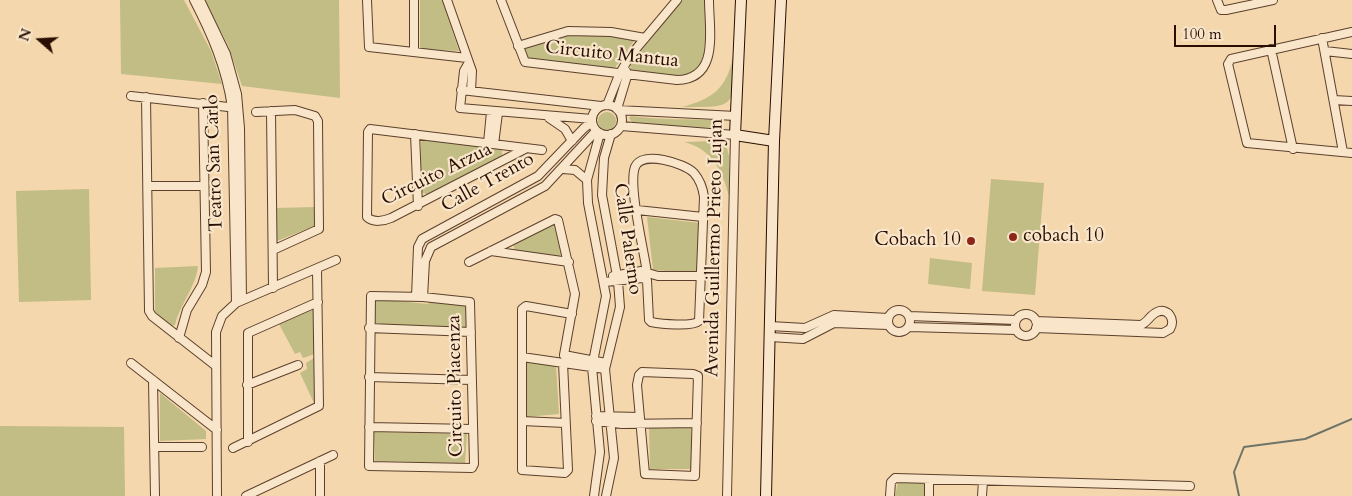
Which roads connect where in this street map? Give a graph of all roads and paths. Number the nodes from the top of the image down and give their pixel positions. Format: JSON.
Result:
{"nodes":[{"id":1,"x":194,"y":0,"type":"edge"},
{"id":2,"x":200,"y":0,"type":"edge"},
{"id":3,"x":367,"y":0,"type":"edge"},
{"id":4,"x":414,"y":0,"type":"edge"},
{"id":5,"x":447,"y":0,"type":"edge"},
{"id":6,"x":501,"y":0,"type":"edge"},
{"id":7,"x":677,"y":0,"type":"edge"},
{"id":8,"x":710,"y":0,"type":"edge"},
{"id":9,"x":741,"y":0,"type":"edge"},
{"id":10,"x":781,"y":0,"type":"edge"},
{"id":11,"x":1217,"y":0,"type":"edge"},
{"id":12,"x":1269,"y":0,"type":"edge"},
{"id":13,"x":1352,"y":32,"type":"edge"},
{"id":14,"x":645,"y":38,"type":"junction"},
{"id":15,"x":1322,"y":38,"type":"junction"},
{"id":16,"x":518,"y":46,"type":"junction"},
{"id":17,"x":1272,"y":49,"type":"junction"},
{"id":18,"x":1325,"y":51,"type":"junction"},
{"id":19,"x":414,"y":52,"type":"junction"},
{"id":20,"x":1352,"y":54,"type":"edge"},
{"id":21,"x":468,"y":61,"type":"junction"},
{"id":22,"x":623,"y":75,"type":"junction"},
{"id":23,"x":461,"y":90,"type":"junction"},
{"id":24,"x":471,"y":91,"type":"junction"},
{"id":25,"x":131,"y":96,"type":"dead end"},
{"id":26,"x":146,"y":97,"type":"junction"},
{"id":27,"x":1334,"y":100,"type":"junction"},
{"id":28,"x":1352,"y":101,"type":"edge"},
{"id":29,"x":203,"y":104,"type":"junction"},
{"id":30,"x":604,"y":106,"type":"junction"},
{"id":31,"x":236,"y":107,"type":"junction"},
{"id":32,"x":618,"y":110,"type":"junction"},
{"id":33,"x":256,"y":112,"type":"dead end"},
{"id":34,"x":271,"y":112,"type":"junction"},
{"id":35,"x":494,"y":112,"type":"junction"},
{"id":36,"x":544,"y":116,"type":"junction"},
{"id":37,"x":736,"y":116,"type":"junction"},
{"id":38,"x":592,"y":121,"type":"junction"},
{"id":39,"x":621,"y":126,"type":"junction"},
{"id":40,"x":598,"y":132,"type":"junction"},
{"id":41,"x":415,"y":134,"type":"junction"},
{"id":42,"x":611,"y":134,"type":"junction"},
{"id":43,"x":735,"y":135,"type":"junction"},
{"id":44,"x":572,"y":141,"type":"junction"},
{"id":45,"x":774,"y":142,"type":"junction"},
{"id":46,"x":491,"y":143,"type":"junction"},
{"id":47,"x":1293,"y":148,"type":"junction"},
{"id":48,"x":525,"y":149,"type":"junction"},
{"id":49,"x":542,"y":150,"type":"dead end"},
{"id":50,"x":1343,"y":152,"type":"junction"},
{"id":51,"x":1352,"y":152,"type":"edge"},
{"id":52,"x":563,"y":169,"type":"junction"},
{"id":53,"x":587,"y":180,"type":"junction"},
{"id":54,"x":148,"y":186,"type":"junction"},
{"id":55,"x":203,"y":186,"type":"junction"},
{"id":56,"x":418,"y":206,"type":"junction"},
{"id":57,"x":637,"y":210,"type":"junction"},
{"id":58,"x":704,"y":217,"type":"junction"},
{"id":59,"x":273,"y":250,"type":"junction"},
{"id":60,"x":491,"y":251,"type":"junction"},
{"id":61,"x":427,"y":253,"type":"joint"},
{"id":62,"x":336,"y":260,"type":"dead end"},
{"id":63,"x":469,"y":262,"type":"dead end"},
{"id":64,"x":569,"y":262,"type":"junction"},
{"id":65,"x":317,"y":269,"type":"junction"},
{"id":66,"x":648,"y":273,"type":"junction"},
{"id":67,"x":700,"y":276,"type":"junction"},
{"id":68,"x":617,"y":278,"type":"junction"},
{"id":69,"x":605,"y":280,"type":"junction"},
{"id":70,"x":273,"y":288,"type":"junction"},
{"id":71,"x":419,"y":297,"type":"junction"},
{"id":72,"x":239,"y":302,"type":"junction"},
{"id":73,"x":318,"y":302,"type":"junction"},
{"id":74,"x":572,"y":314,"type":"junction"},
{"id":75,"x":909,"y":316,"type":"junction"},
{"id":76,"x":1016,"y":320,"type":"junction"},
{"id":77,"x":888,"y":321,"type":"junction"},
{"id":78,"x":1036,"y":325,"type":"junction"},
{"id":79,"x":909,"y":327,"type":"junction"},
{"id":80,"x":369,"y":328,"type":"junction"},
{"id":81,"x":1016,"y":330,"type":"junction"},
{"id":82,"x":471,"y":332,"type":"junction"},
{"id":83,"x":770,"y":332,"type":"junction"},
{"id":84,"x":179,"y":338,"type":"junction"},
{"id":85,"x":522,"y":357,"type":"junction"},
{"id":86,"x":563,"y":359,"type":"junction"},
{"id":87,"x":131,"y":363,"type":"dead end"},
{"id":88,"x":592,"y":364,"type":"junction"},
{"id":89,"x":298,"y":365,"type":"dead end"},
{"id":90,"x":216,"y":366,"type":"junction"},
{"id":91,"x":606,"y":366,"type":"junction"},
{"id":92,"x":369,"y":377,"type":"junction"},
{"id":93,"x":152,"y":380,"type":"junction"},
{"id":94,"x":472,"y":380,"type":"junction"},
{"id":95,"x":247,"y":385,"type":"junction"},
{"id":96,"x":596,"y":419,"type":"junction"},
{"id":97,"x":611,"y":420,"type":"junction"},
{"id":98,"x":640,"y":420,"type":"junction"},
{"id":99,"x":522,"y":421,"type":"junction"},
{"id":100,"x":565,"y":423,"type":"junction"},
{"id":101,"x":697,"y":423,"type":"junction"},
{"id":102,"x":369,"y":427,"type":"junction"},
{"id":103,"x":473,"y":429,"type":"junction"},
{"id":104,"x":216,"y":430,"type":"junction"},
{"id":105,"x":248,"y":442,"type":"junction"},
{"id":106,"x":154,"y":447,"type":"junction"},
{"id":107,"x":202,"y":447,"type":"dead end"},
{"id":108,"x":233,"y":448,"type":"dead end"},
{"id":109,"x":333,"y":455,"type":"dead end"},
{"id":110,"x":320,"y":461,"type":"junction"},
{"id":111,"x":929,"y":479,"type":"junction"},
{"id":112,"x":983,"y":481,"type":"junction"},
{"id":113,"x":1170,"y":486,"type":"junction"},
{"id":114,"x":1190,"y":486,"type":"dead end"},
{"id":115,"x":249,"y":495,"type":"edge"},
{"id":116,"x":593,"y":495,"type":"edge"},
{"id":117,"x":155,"y":496,"type":"edge"},
{"id":118,"x":217,"y":496,"type":"edge"},
{"id":119,"x":320,"y":496,"type":"edge"},
{"id":120,"x":606,"y":496,"type":"edge"},
{"id":121,"x":726,"y":496,"type":"edge"},
{"id":122,"x":766,"y":496,"type":"edge"},
{"id":123,"x":890,"y":496,"type":"edge"},
{"id":124,"x":929,"y":496,"type":"edge"},
{"id":125,"x":982,"y":496,"type":"edge"},
{"id":126,"x":1170,"y":496,"type":"edge"}],
"edges":[{"from":1,"to":31,"type":"street","name":"Teatro San Carlo"},
{"from":2,"to":31,"type":"street","name":"Teatro San Carlo"},
{"from":3,"to":19,"type":"street"},
{"from":4,"to":19,"type":"street"},
{"from":5,"to":21,"type":"street"},
{"from":6,"to":16,"type":"street","name":"Circuito Mantua"},
{"from":7,"to":14,"type":"street"},
{"from":8,"to":22,"type":"street","name":"Circuito Mantua"},
{"from":9,"to":37,"type":"street","name":"Avenida Guillermo Prieto Lujan"},
{"from":10,"to":45,"type":"street"},
{"from":11,"to":12,"type":"street"},
{"from":13,"to":15,"type":"street"},
{"from":14,"to":16,"type":"street"},
{"from":14,"to":22,"type":"street"},
{"from":15,"to":17,"type":"street"},
{"from":15,"to":18,"type":"street"},
{"from":16,"to":22,"type":"street","name":"Circuito Mantua"},
{"from":17,"to":47,"type":"street"},
{"from":17,"to":47,"type":"street"},
{"from":18,"to":20,"type":"street"},
{"from":18,"to":27,"type":"street"},
{"from":19,"to":21,"type":"street"},
{"from":21,"to":23,"type":"street"},
{"from":21,"to":24,"type":"street"},
{"from":22,"to":30,"type":"street"},
{"from":22,"to":32,"type":"street"},
{"from":23,"to":24,"type":"street"},
{"from":23,"to":35,"type":"street"},
{"from":24,"to":30,"type":"street"},
{"from":25,"to":26,"type":"street"},
{"from":26,"to":29,"type":"street"},
{"from":26,"to":54,"type":"street"},
{"from":27,"to":28,"type":"street"},
{"from":27,"to":50,"type":"street"},
{"from":29,"to":31,"type":"street"},
{"from":29,"to":55,"type":"street"},
{"from":30,"to":32,"type":"street"},
{"from":30,"to":38,"type":"street"},
{"from":31,"to":72,"type":"street","name":"Teatro San Carlo"},
{"from":32,"to":37,"type":"street"},
{"from":32,"to":39,"type":"street"},
{"from":33,"to":34,"type":"street"},
{"from":34,"to":59,"type":"street"},
{"from":34,"to":59,"type":"street"},
{"from":35,"to":36,"type":"street"},
{"from":35,"to":46,"type":"street"},
{"from":36,"to":38,"type":"street"},
{"from":36,"to":44,"type":"street"},
{"from":37,"to":43,"type":"street","name":"Avenida Guillermo Prieto Lujan"},
{"from":38,"to":40,"type":"street"},
{"from":38,"to":44,"type":"street","name":"Calle Trento"},
{"from":39,"to":42,"type":"street"},
{"from":39,"to":43,"type":"street"},
{"from":40,"to":42,"type":"street"},
{"from":40,"to":52,"type":"street","name":"Calle Trento"},
{"from":40,"to":53,"type":"street","name":"Calle Palermo"},
{"from":41,"to":46,"type":"street","name":"Circuito Arzua"},
{"from":41,"to":56,"type":"street"},
{"from":41,"to":56,"type":"street","name":"Circuito Arzua"},
{"from":42,"to":68,"type":"street","name":"Calle Palermo"},
{"from":43,"to":45,"type":"street"},
{"from":43,"to":121,"type":"street","name":"Avenida Guillermo Prieto Lujan"},
{"from":44,"to":71,"type":"street","name":"Calle Trento"},
{"from":45,"to":83,"type":"street"},
{"from":46,"to":48,"type":"street","name":"Circuito Arzua"},
{"from":47,"to":50,"type":"street"},
{"from":48,"to":49,"type":"street","name":"Circuito Arzua"},
{"from":48,"to":56,"type":"street","name":"Circuito Arzua"},
{"from":50,"to":51,"type":"street"},
{"from":52,"to":53,"type":"street"},
{"from":52,"to":61,"type":"street","name":"Calle Trento"},
{"from":53,"to":69,"type":"street","name":"Calle Palermo"},
{"from":54,"to":55,"type":"street"},
{"from":54,"to":84,"type":"street"},
{"from":55,"to":84,"type":"street"},
{"from":57,"to":58,"type":"street"},
{"from":57,"to":58,"type":"street"},
{"from":57,"to":66,"type":"street"},
{"from":58,"to":67,"type":"street"},
{"from":59,"to":70,"type":"street"},
{"from":60,"to":63,"type":"street"},
{"from":60,"to":64,"type":"street"},
{"from":60,"to":64,"type":"street"},
{"from":61,"to":71,"type":"street","name":"Circuito Piacenza"},
{"from":62,"to":65,"type":"street"},
{"from":64,"to":74,"type":"street"},
{"from":65,"to":70,"type":"street"},
{"from":65,"to":73,"type":"street"},
{"from":66,"to":67,"type":"street"},
{"from":66,"to":68,"type":"street"},
{"from":67,"to":68,"type":"street"},
{"from":68,"to":69,"type":"street"},
{"from":68,"to":91,"type":"street","name":"Calle Palermo"},
{"from":69,"to":88,"type":"street","name":"Calle Palermo"},
{"from":70,"to":72,"type":"street"},
{"from":71,"to":80,"type":"street","name":"Circuito Piacenza"},
{"from":71,"to":82,"type":"street","name":"Circuito Piacenza"},
{"from":72,"to":90,"type":"street"},
{"from":73,"to":95,"type":"street"},
{"from":73,"to":105,"type":"street"},
{"from":74,"to":85,"type":"street"},
{"from":74,"to":86,"type":"street"},
{"from":75,"to":76,"type":"street"},
{"from":75,"to":77,"type":"street"},
{"from":75,"to":79,"type":"street"},
{"from":76,"to":78,"type":"street"},
{"from":76,"to":81,"type":"street"},
{"from":77,"to":79,"type":"street"},
{"from":77,"to":83,"type":"street"},
{"from":78,"to":78,"type":"street"},
{"from":78,"to":81,"type":"street"},
{"from":79,"to":81,"type":"street"},
{"from":80,"to":82,"type":"street"},
{"from":80,"to":92,"type":"street","name":"Circuito Piacenza"},
{"from":82,"to":94,"type":"street","name":"Circuito Piacenza"},
{"from":83,"to":122,"type":"street"},
{"from":84,"to":90,"type":"street"},
{"from":85,"to":86,"type":"street"},
{"from":85,"to":99,"type":"street"},
{"from":86,"to":88,"type":"street"},
{"from":86,"to":100,"type":"street"},
{"from":87,"to":93,"type":"street"},
{"from":88,"to":91,"type":"street"},
{"from":88,"to":96,"type":"street","name":"Calle Palermo"},
{"from":89,"to":95,"type":"street"},
{"from":90,"to":104,"type":"street"},
{"from":91,"to":97,"type":"street","name":"Calle Palermo"},
{"from":92,"to":94,"type":"street"},
{"from":92,"to":102,"type":"street","name":"Circuito Piacenza"},
{"from":93,"to":104,"type":"street"},
{"from":93,"to":106,"type":"street"},
{"from":94,"to":103,"type":"street","name":"Circuito Piacenza"},
{"from":95,"to":105,"type":"street"},
{"from":96,"to":97,"type":"street"},
{"from":96,"to":116,"type":"street","name":"Calle Palermo"},
{"from":97,"to":98,"type":"street"},
{"from":97,"to":120,"type":"street","name":"Calle Palermo"},
{"from":98,"to":101,"type":"street"},
{"from":98,"to":101,"type":"street"},
{"from":98,"to":101,"type":"street"},
{"from":99,"to":100,"type":"street"},
{"from":99,"to":100,"type":"street"},
{"from":102,"to":103,"type":"street"},
{"from":102,"to":103,"type":"street","name":"Circuito Piacenza"},
{"from":104,"to":118,"type":"street"},
{"from":105,"to":108,"type":"street"},
{"from":106,"to":107,"type":"street"},
{"from":106,"to":117,"type":"street"},
{"from":109,"to":110,"type":"street"},
{"from":110,"to":115,"type":"street"},
{"from":110,"to":119,"type":"street"},
{"from":111,"to":112,"type":"street"},
{"from":111,"to":123,"type":"street"},
{"from":111,"to":124,"type":"street"},
{"from":112,"to":113,"type":"street"},
{"from":112,"to":125,"type":"street"},
{"from":113,"to":114,"type":"street"},
{"from":113,"to":126,"type":"street"}]}
